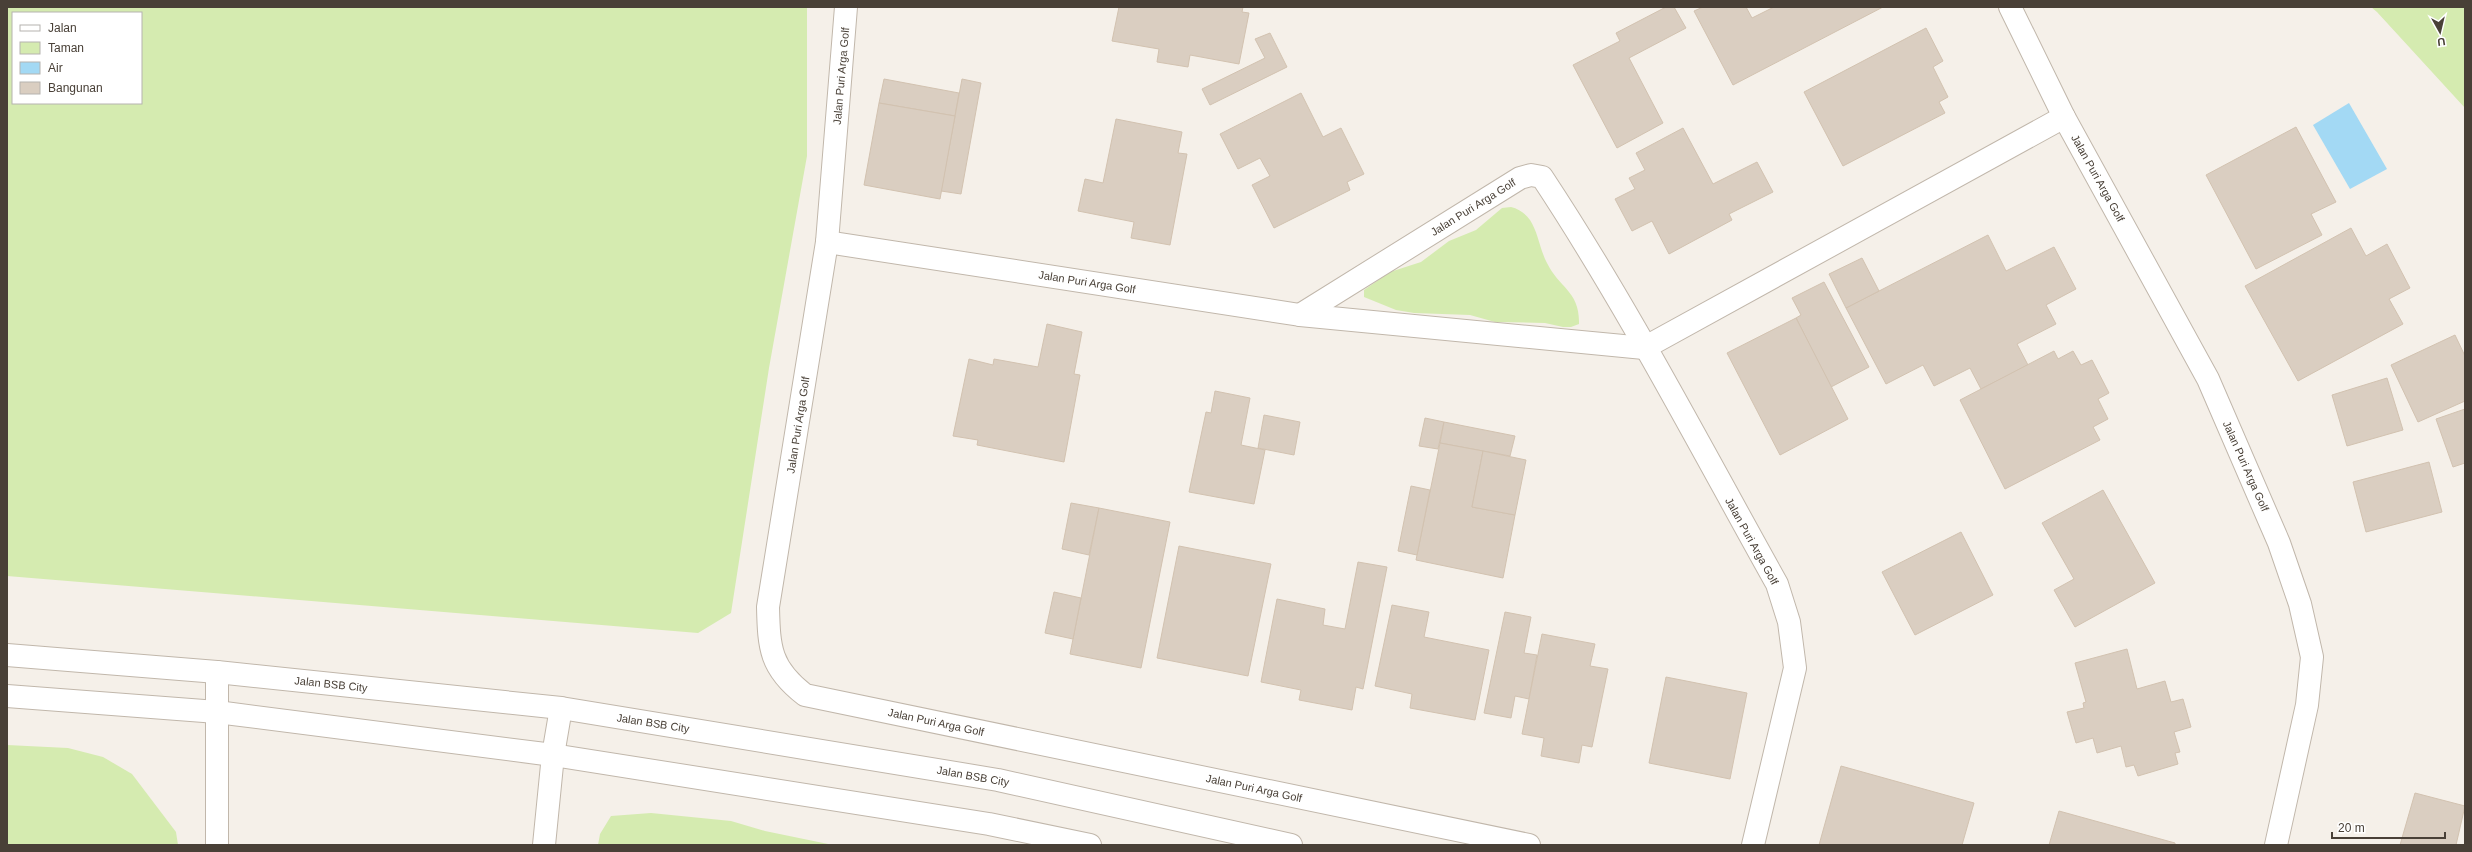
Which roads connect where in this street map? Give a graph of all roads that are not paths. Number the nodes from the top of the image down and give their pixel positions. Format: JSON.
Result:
{"nodes":[{"id":1,"x":846,"y":7,"type":"edge"},
{"id":2,"x":2010,"y":7,"type":"edge"},
{"id":3,"x":2064,"y":117,"type":"junction"},
{"id":4,"x":828,"y":242,"type":"junction"},
{"id":5,"x":1300,"y":315,"type":"junction"},
{"id":6,"x":1644,"y":348,"type":"junction"},
{"id":7,"x":7,"y":655,"type":"edge"},
{"id":8,"x":217,"y":672,"type":"junction"},
{"id":9,"x":7,"y":696,"type":"edge"},
{"id":10,"x":561,"y":708,"type":"junction"},
{"id":11,"x":218,"y":712,"type":"junction"},
{"id":12,"x":553,"y":755,"type":"junction"},
{"id":13,"x":217,"y":845,"type":"edge"},
{"id":14,"x":544,"y":845,"type":"edge"},
{"id":15,"x":1090,"y":845,"type":"edge"},
{"id":16,"x":1291,"y":845,"type":"edge"},
{"id":17,"x":1529,"y":845,"type":"edge"},
{"id":18,"x":1753,"y":845,"type":"edge"},
{"id":19,"x":2276,"y":845,"type":"edge"}],
"edges":[{"from":1,"to":4,"type":"street","name":"Jalan Puri Arga Golf"},
{"from":2,"to":3,"type":"street","name":"Jalan Puri Arga Golf"},
{"from":3,"to":6,"type":"street"},
{"from":3,"to":19,"type":"street","name":"Jalan Puri Arga Golf"},
{"from":4,"to":5,"type":"street","name":"Jalan Puri Arga Golf"},
{"from":4,"to":17,"type":"street","name":"Jalan Puri Arga Golf"},
{"from":5,"to":6,"type":"street","name":"Jalan Puri Arga Golf"},
{"from":5,"to":6,"type":"street","name":"Jalan Puri Arga Golf"},
{"from":6,"to":18,"type":"street","name":"Jalan Puri Arga Golf"},
{"from":7,"to":8,"type":"street","name":"Jalan BSB City"},
{"from":8,"to":10,"type":"street","name":"Jalan BSB City"},
{"from":8,"to":11,"type":"street"},
{"from":9,"to":11,"type":"street"},
{"from":10,"to":12,"type":"street"},
{"from":10,"to":16,"type":"street","name":"Jalan BSB City"},
{"from":11,"to":12,"type":"street"},
{"from":11,"to":13,"type":"street"},
{"from":12,"to":14,"type":"street"},
{"from":12,"to":15,"type":"street"}]}
